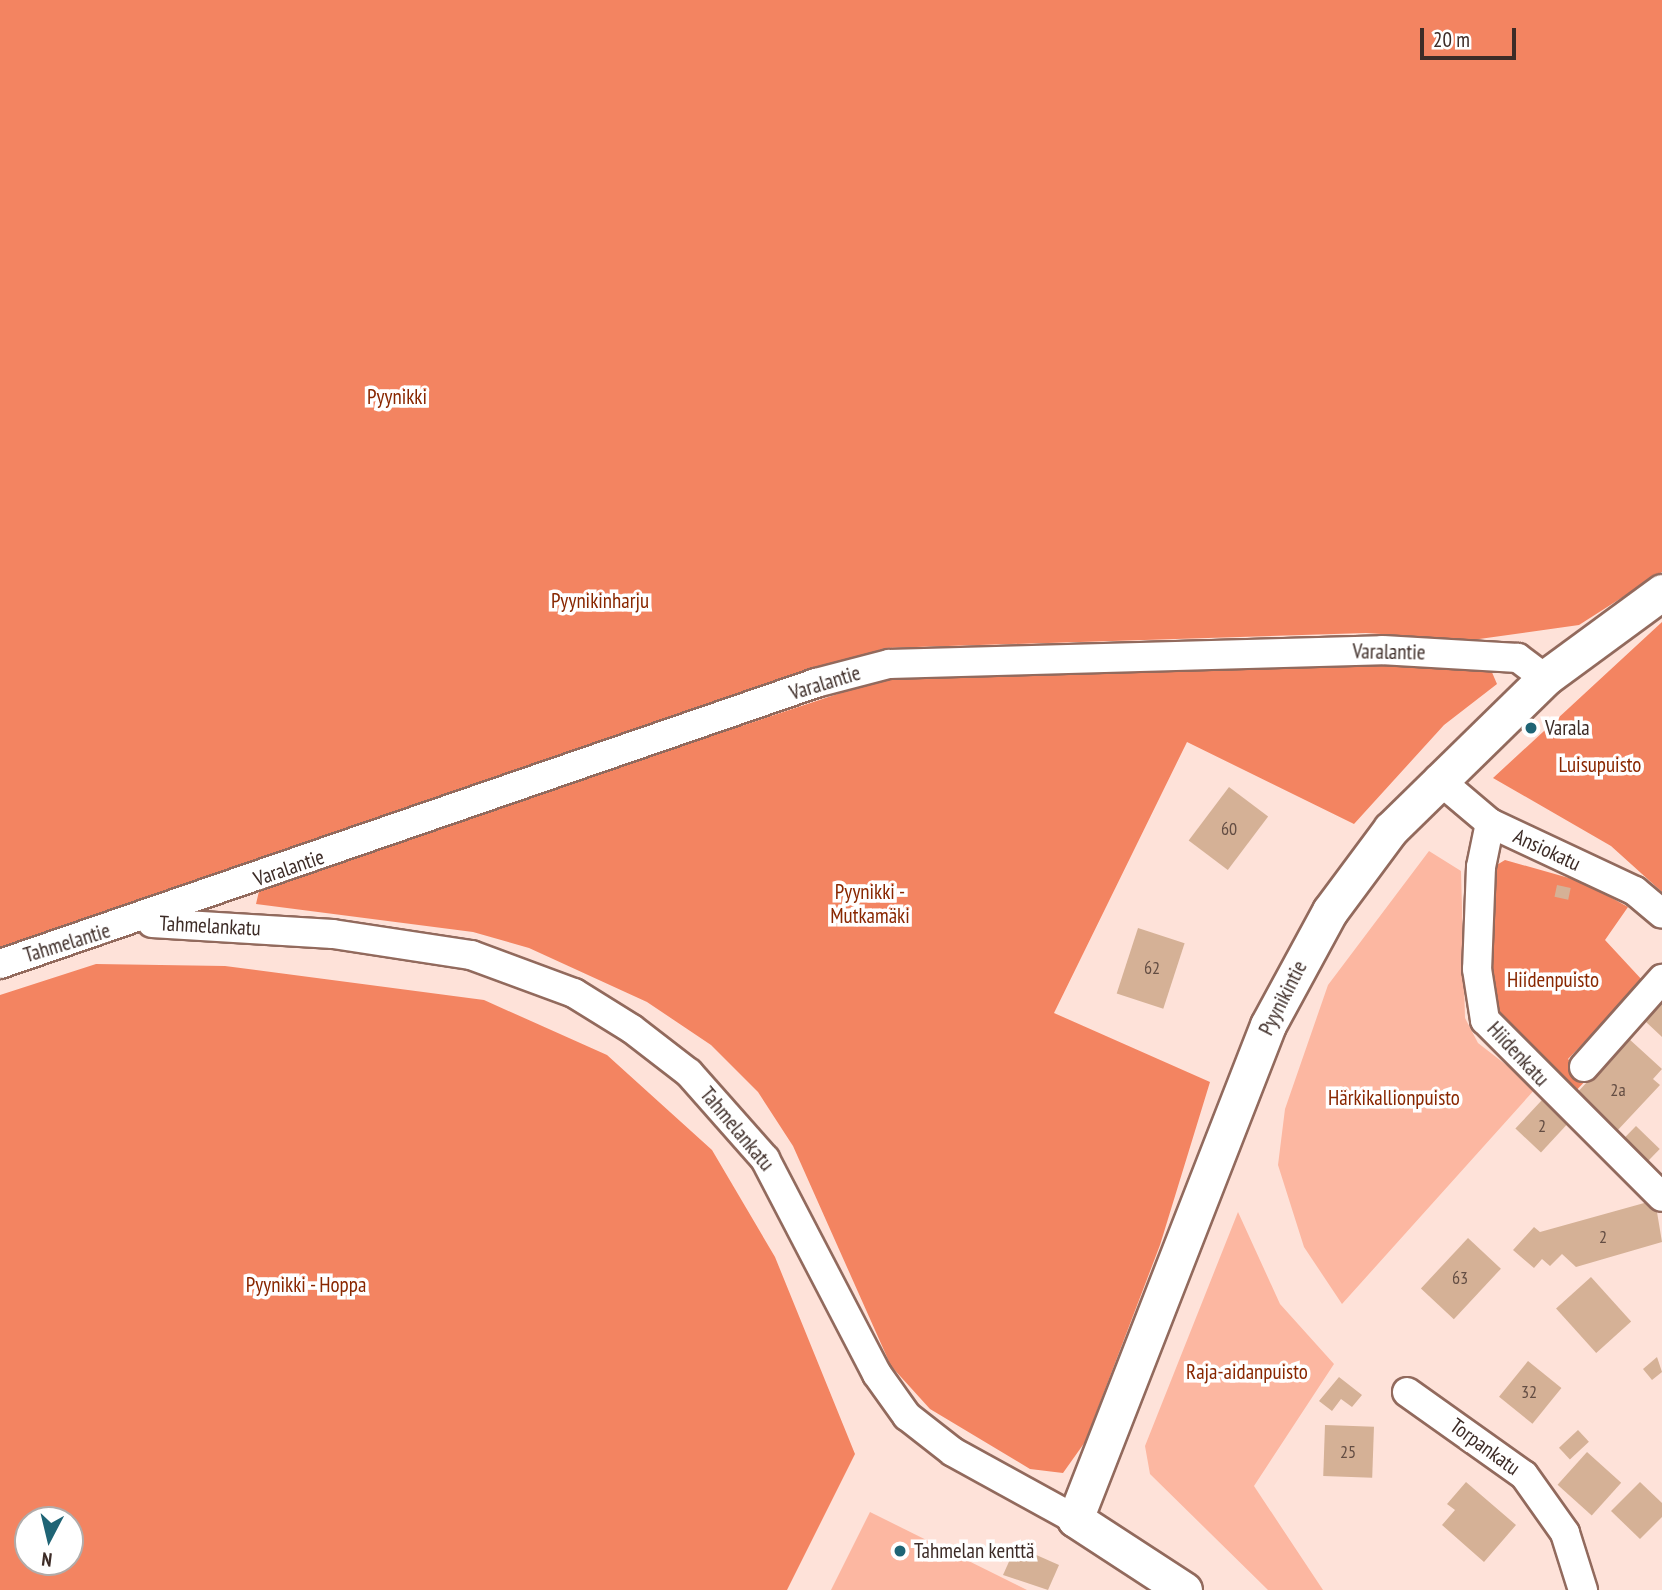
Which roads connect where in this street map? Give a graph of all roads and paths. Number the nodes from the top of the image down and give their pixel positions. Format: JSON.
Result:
{"nodes":[{"id":1,"x":1662,"y":592,"type":"edge"},
{"id":2,"x":1545,"y":678,"type":"junction"},
{"id":3,"x":1438,"y":779,"type":"junction"},
{"id":4,"x":1490,"y":824,"type":"junction"},
{"id":5,"x":1662,"y":914,"type":"edge"},
{"id":6,"x":135,"y":922,"type":"junction"},
{"id":7,"x":0,"y":964,"type":"edge"},
{"id":8,"x":1662,"y":979,"type":"edge"},
{"id":9,"x":1584,"y":1067,"type":"dead end"},
{"id":10,"x":1662,"y":1197,"type":"edge"},
{"id":11,"x":1407,"y":1392,"type":"dead end"},
{"id":12,"x":1075,"y":1519,"type":"junction"},
{"id":13,"x":1184,"y":1590,"type":"edge"},
{"id":14,"x":1583,"y":1590,"type":"edge"}],
"edges":[{"from":1,"to":2,"type":"street","name":"Pyynikintie"},
{"from":2,"to":3,"type":"street","name":"Pyynikintie"},
{"from":2,"to":6,"type":"street","name":"Varalantie"},
{"from":3,"to":4,"type":"street","name":"Ansiokatu"},
{"from":3,"to":12,"type":"street","name":"Pyynikintie"},
{"from":4,"to":5,"type":"street","name":"Ansiokatu"},
{"from":4,"to":10,"type":"street","name":"Hiidenkatu"},
{"from":6,"to":7,"type":"street","name":"Tahmelantie"},
{"from":6,"to":12,"type":"street","name":"Tahmelankatu"},
{"from":8,"to":9,"type":"street"},
{"from":11,"to":14,"type":"street","name":"Torpankatu"},
{"from":12,"to":13,"type":"street","name":"Tahmelankatu"}]}
